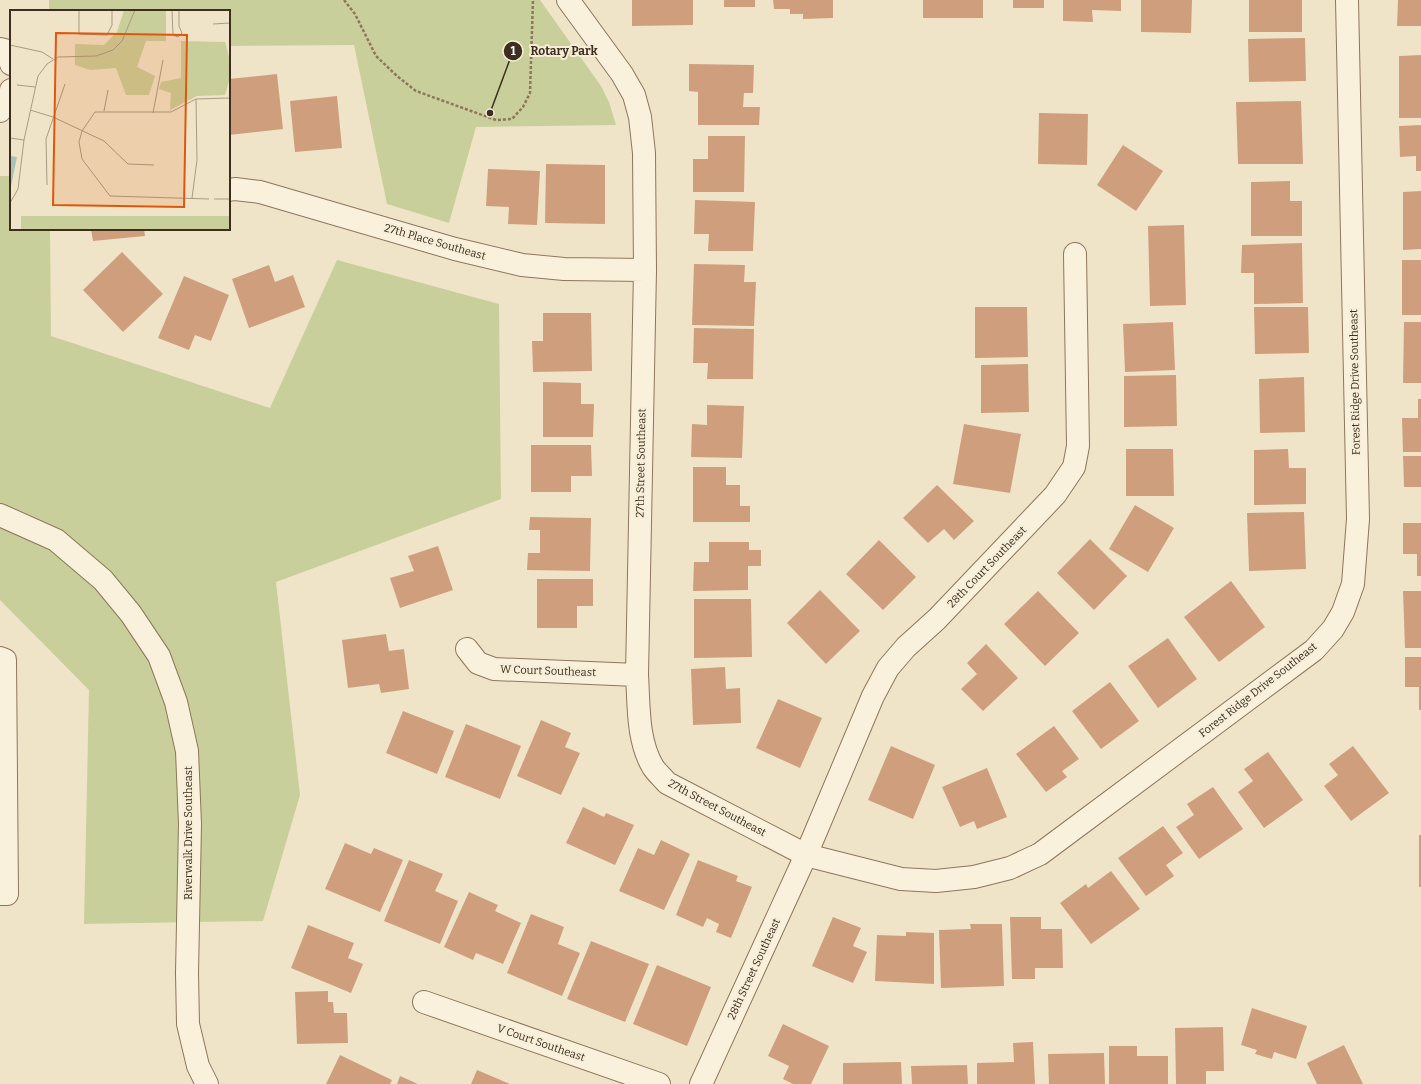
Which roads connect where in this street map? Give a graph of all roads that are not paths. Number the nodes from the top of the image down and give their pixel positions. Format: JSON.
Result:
{"nodes":[{"id":1,"x":568,"y":0,"type":"edge"},
{"id":2,"x":1347,"y":0,"type":"edge"},
{"id":3,"x":0,"y":49,"type":"edge"},
{"id":4,"x":10,"y":60,"type":"edge"},
{"id":5,"x":10,"y":97,"type":"edge"},
{"id":6,"x":0,"y":111,"type":"edge"},
{"id":7,"x":230,"y":190,"type":"edge"},
{"id":8,"x":1075,"y":254,"type":"dead end"},
{"id":9,"x":645,"y":270,"type":"junction"},
{"id":10,"x":0,"y":515,"type":"edge"},
{"id":11,"x":467,"y":649,"type":"dead end"},
{"id":12,"x":0,"y":658,"type":"edge"},
{"id":13,"x":637,"y":675,"type":"junction"},
{"id":14,"x":806,"y":855,"type":"junction"},
{"id":15,"x":0,"y":894,"type":"edge"},
{"id":16,"x":424,"y":1002,"type":"dead end"},
{"id":17,"x":207,"y":1084,"type":"edge"},
{"id":18,"x":659,"y":1084,"type":"edge"},
{"id":19,"x":701,"y":1084,"type":"edge"}],
"edges":[{"from":1,"to":9,"type":"street","name":"27th Street Southeast"},
{"from":2,"to":14,"type":"street","name":"Forest Ridge Drive Southeast"},
{"from":3,"to":4,"type":"street"},
{"from":5,"to":6,"type":"street"},
{"from":7,"to":9,"type":"street","name":"27th Place Southeast"},
{"from":8,"to":14,"type":"street","name":"28th Court Southeast"},
{"from":9,"to":13,"type":"street","name":"27th Street Southeast"},
{"from":10,"to":17,"type":"street","name":"Riverwalk Drive Southeast"},
{"from":11,"to":13,"type":"street","name":"W Court Southeast"},
{"from":12,"to":15,"type":"street"},
{"from":13,"to":14,"type":"street","name":"27th Street Southeast"},
{"from":14,"to":19,"type":"street","name":"28th Street Southeast"},
{"from":16,"to":18,"type":"street","name":"V Court Southeast"}]}
